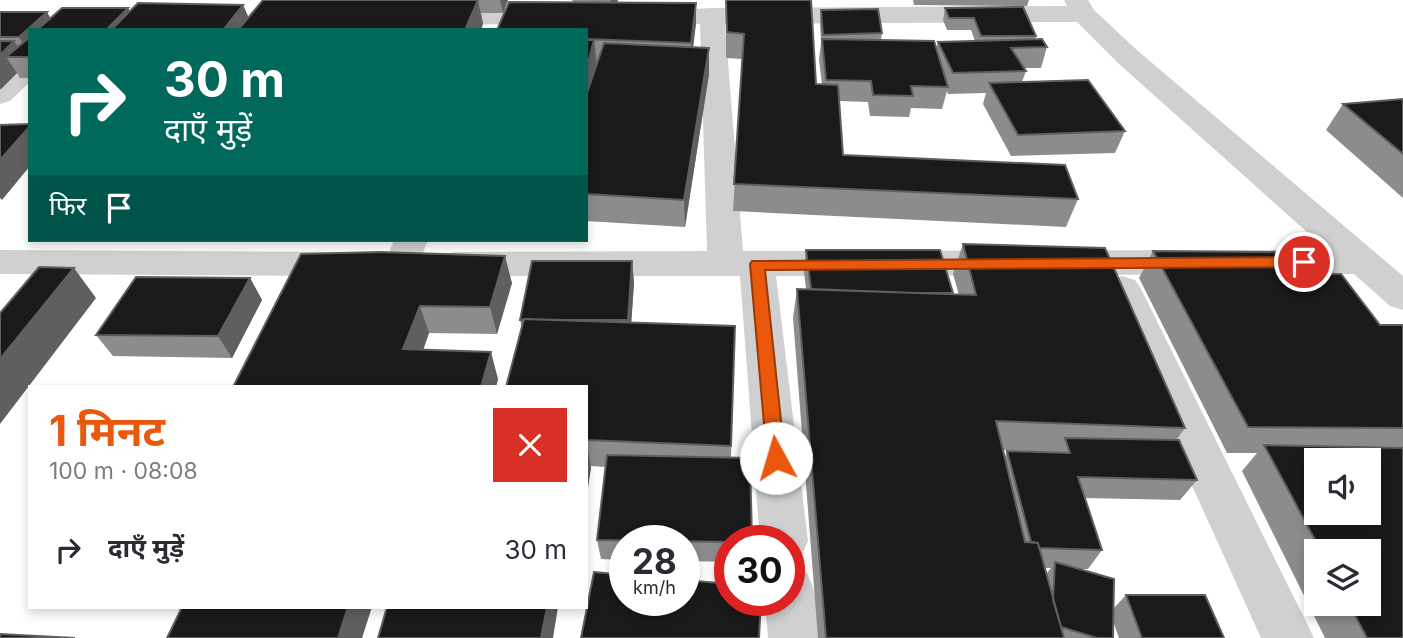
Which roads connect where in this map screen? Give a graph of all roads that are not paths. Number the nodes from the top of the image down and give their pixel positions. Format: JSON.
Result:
{"nodes":[{"id":1,"x":1080,"y":7,"type":"edge"},
{"id":2,"x":712,"y":16,"type":"junction"},
{"id":3,"x":579,"y":17,"type":"edge"},
{"id":4,"x":619,"y":17,"type":"edge"},
{"id":5,"x":402,"y":19,"type":"edge"},
{"id":6,"x":496,"y":24,"type":"edge"},
{"id":7,"x":28,"y":68,"type":"edge"},
{"id":8,"x":0,"y":96,"type":"edge"},
{"id":9,"x":92,"y":251,"type":"edge"},
{"id":10,"x":407,"y":252,"type":"edge"},
{"id":11,"x":0,"y":262,"type":"edge"},
{"id":12,"x":1110,"y":263,"type":"junction"},
{"id":13,"x":742,"y":265,"type":"junction"},
{"id":14,"x":1387,"y":281,"type":"edge"},
{"id":15,"x":782,"y":525,"type":"edge"},
{"id":16,"x":792,"y":616,"type":"edge"},
{"id":17,"x":794,"y":638,"type":"edge"},
{"id":18,"x":1288,"y":638,"type":"edge"}],
"edges":[{"from":1,"to":2,"type":"street"},
{"from":1,"to":14,"type":"street"},
{"from":2,"to":4,"type":"street"},
{"from":2,"to":13,"type":"street"},
{"from":3,"to":6,"type":"street"},
{"from":5,"to":6,"type":"street"},
{"from":7,"to":8,"type":"street"},
{"from":9,"to":10,"type":"street"},
{"from":9,"to":11,"type":"street"},
{"from":10,"to":13,"type":"street"},
{"from":12,"to":13,"type":"street"},
{"from":12,"to":14,"type":"street"},
{"from":12,"to":18,"type":"street"},
{"from":13,"to":15,"type":"street"},
{"from":16,"to":17,"type":"street"}]}
